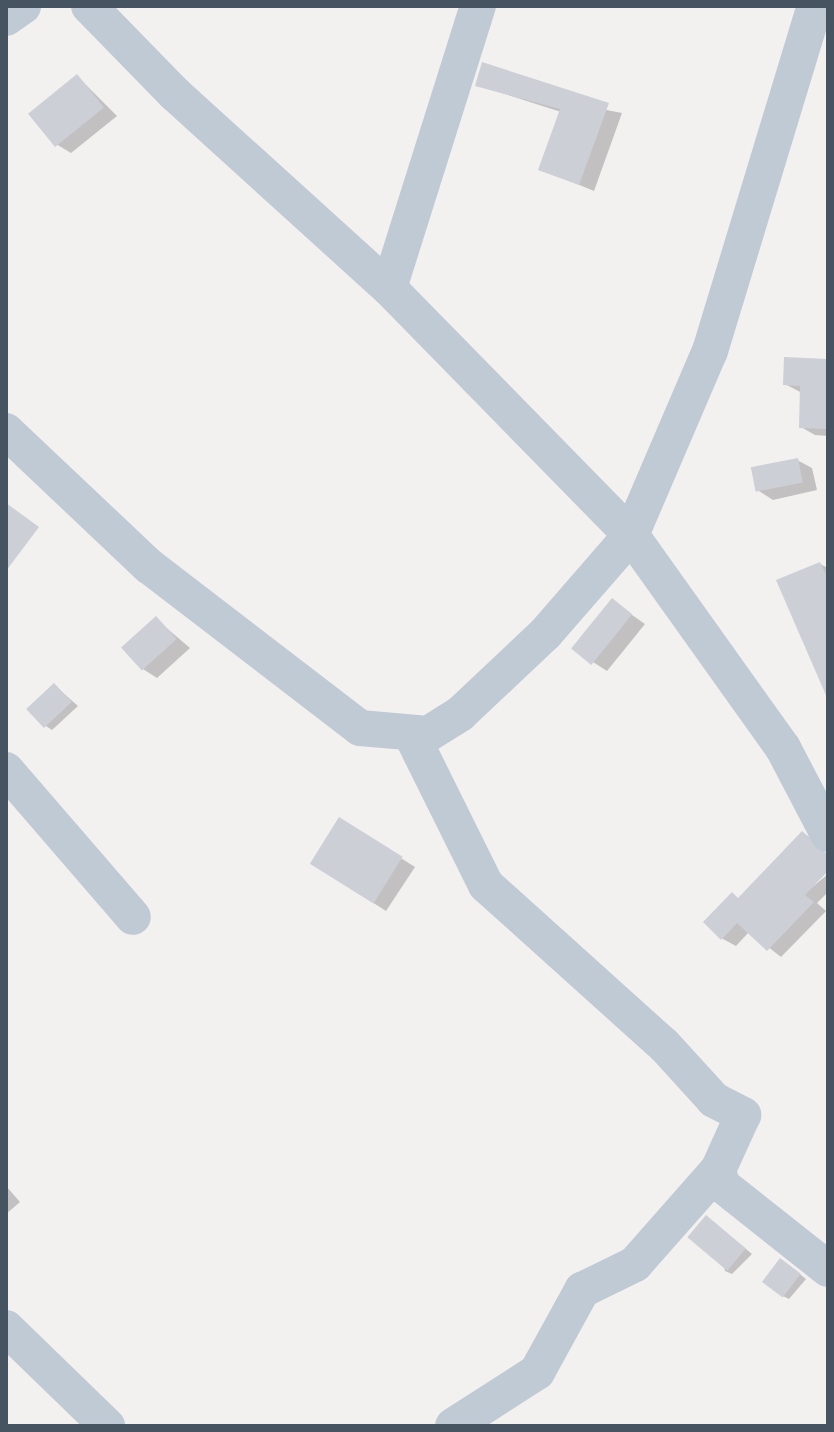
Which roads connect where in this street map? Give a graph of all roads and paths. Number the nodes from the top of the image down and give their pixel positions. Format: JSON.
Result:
{"nodes":[{"id":1,"x":23,"y":6,"type":"edge"},
{"id":2,"x":478,"y":6,"type":"edge"},
{"id":3,"x":815,"y":6,"type":"edge"},
{"id":4,"x":92,"y":7,"type":"edge"},
{"id":5,"x":6,"y":18,"type":"edge"},
{"id":6,"x":389,"y":288,"type":"junction"},
{"id":7,"x":6,"y":431,"type":"edge"},
{"id":8,"x":631,"y":535,"type":"junction"},
{"id":9,"x":413,"y":738,"type":"junction"},
{"id":10,"x":6,"y":770,"type":"edge"},
{"id":11,"x":828,"y":834,"type":"edge"},
{"id":12,"x":133,"y":917,"type":"dead end"},
{"id":13,"x":718,"y":1170,"type":"junction"},
{"id":14,"x":828,"y":1269,"type":"edge"},
{"id":15,"x":6,"y":1328,"type":"edge"},
{"id":16,"x":107,"y":1426,"type":"edge"},
{"id":17,"x":453,"y":1426,"type":"edge"}],
"edges":[{"from":1,"to":5,"type":"street"},
{"from":2,"to":6,"type":"street"},
{"from":3,"to":8,"type":"street"},
{"from":4,"to":6,"type":"street"},
{"from":6,"to":8,"type":"street"},
{"from":7,"to":9,"type":"street"},
{"from":8,"to":9,"type":"street"},
{"from":8,"to":11,"type":"street"},
{"from":9,"to":13,"type":"street"},
{"from":10,"to":12,"type":"street"},
{"from":13,"to":14,"type":"street"},
{"from":13,"to":17,"type":"street"},
{"from":15,"to":16,"type":"street"}]}
